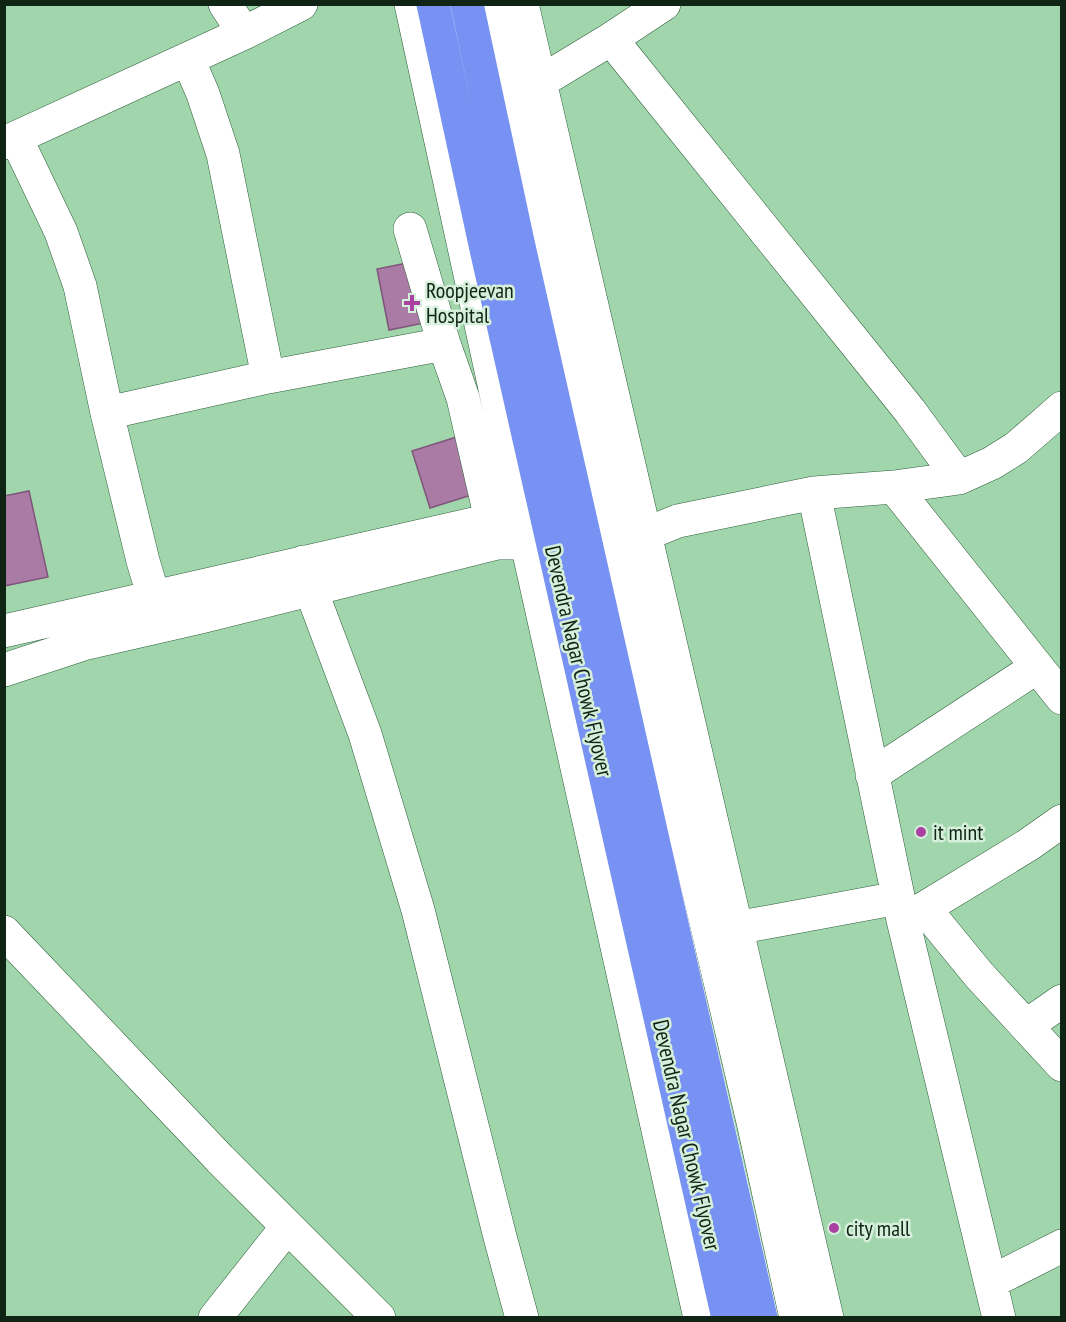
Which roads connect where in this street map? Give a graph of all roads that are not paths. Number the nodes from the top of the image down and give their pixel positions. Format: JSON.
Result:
{"nodes":[{"id":1,"x":225,"y":4,"type":"edge"},
{"id":2,"x":301,"y":4,"type":"edge"},
{"id":3,"x":411,"y":4,"type":"edge"},
{"id":4,"x":433,"y":4,"type":"edge"},
{"id":5,"x":467,"y":4,"type":"edge"},
{"id":6,"x":496,"y":4,"type":"edge"},
{"id":7,"x":522,"y":4,"type":"edge"},
{"id":8,"x":664,"y":4,"type":"edge"},
{"id":9,"x":244,"y":33,"type":"junction"},
{"id":10,"x":611,"y":39,"type":"junction"},
{"id":11,"x":188,"y":59,"type":"junction"},
{"id":12,"x":540,"y":82,"type":"junction"},
{"id":13,"x":10,"y":140,"type":"edge"},
{"id":14,"x":410,"y":229,"type":"dead end"},
{"id":15,"x":444,"y":344,"type":"junction"},
{"id":16,"x":268,"y":377,"type":"junction"},
{"id":17,"x":1062,"y":408,"type":"edge"},
{"id":18,"x":107,"y":413,"type":"junction"},
{"id":19,"x":959,"y":478,"type":"junction"},
{"id":20,"x":894,"y":487,"type":"junction"},
{"id":21,"x":814,"y":493,"type":"junction"},
{"id":22,"x":628,"y":525,"type":"junction"},
{"id":23,"x":510,"y":531,"type":"junction"},
{"id":24,"x":307,"y":576,"type":"junction"},
{"id":25,"x":158,"y":611,"type":"junction"},
{"id":26,"x":4,"y":632,"type":"edge"},
{"id":27,"x":1037,"y":667,"type":"junction"},
{"id":28,"x":4,"y":670,"type":"edge"},
{"id":29,"x":1062,"y":698,"type":"edge"},
{"id":30,"x":872,"y":775,"type":"junction"},
{"id":31,"x":1062,"y":821,"type":"edge"},
{"id":32,"x":909,"y":909,"type":"junction"},
{"id":33,"x":736,"y":928,"type":"junction"},
{"id":34,"x":4,"y":933,"type":"edge"},
{"id":35,"x":1062,"y":1001,"type":"edge"},
{"id":36,"x":1026,"y":1026,"type":"junction"},
{"id":37,"x":1062,"y":1065,"type":"edge"},
{"id":38,"x":287,"y":1227,"type":"junction"},
{"id":39,"x":1062,"y":1246,"type":"edge"},
{"id":40,"x":991,"y":1282,"type":"junction"},
{"id":41,"x":215,"y":1317,"type":"edge"},
{"id":42,"x":379,"y":1317,"type":"edge"},
{"id":43,"x":522,"y":1317,"type":"edge"},
{"id":44,"x":700,"y":1317,"type":"edge"},
{"id":45,"x":728,"y":1317,"type":"edge"},
{"id":46,"x":761,"y":1317,"type":"edge"},
{"id":47,"x":796,"y":1317,"type":"edge"},
{"id":48,"x":826,"y":1317,"type":"edge"},
{"id":49,"x":999,"y":1317,"type":"edge"}],
"edges":[{"from":1,"to":9,"type":"street"},
{"from":2,"to":9,"type":"street"},
{"from":3,"to":23,"type":"street"},
{"from":4,"to":45,"type":"highway","name":"Devendra Nagar Chowk Flyover","bridge":true},
{"from":5,"to":46,"type":"highway","name":"Devendra Nagar Chowk Flyover","bridge":true},
{"from":6,"to":22,"type":"street"},
{"from":7,"to":12,"type":"street"},
{"from":8,"to":10,"type":"street"},
{"from":9,"to":11,"type":"street"},
{"from":10,"to":12,"type":"street"},
{"from":10,"to":19,"type":"street"},
{"from":11,"to":13,"type":"street"},
{"from":11,"to":16,"type":"street"},
{"from":12,"to":22,"type":"street"},
{"from":13,"to":18,"type":"street"},
{"from":14,"to":15,"type":"street"},
{"from":15,"to":16,"type":"street"},
{"from":15,"to":23,"type":"street"},
{"from":16,"to":18,"type":"street"},
{"from":17,"to":19,"type":"street"},
{"from":18,"to":25,"type":"street"},
{"from":19,"to":20,"type":"street"},
{"from":20,"to":21,"type":"street"},
{"from":20,"to":27,"type":"street"},
{"from":21,"to":22,"type":"street"},
{"from":21,"to":30,"type":"street"},
{"from":22,"to":23,"type":"street"},
{"from":22,"to":33,"type":"street"},
{"from":22,"to":47,"type":"street"},
{"from":23,"to":24,"type":"street"},
{"from":23,"to":44,"type":"street"},
{"from":24,"to":25,"type":"street"},
{"from":24,"to":43,"type":"street"},
{"from":25,"to":26,"type":"street"},
{"from":25,"to":28,"type":"street"},
{"from":27,"to":29,"type":"street"},
{"from":27,"to":30,"type":"street"},
{"from":30,"to":32,"type":"street"},
{"from":31,"to":32,"type":"street"},
{"from":32,"to":33,"type":"street"},
{"from":32,"to":36,"type":"street"},
{"from":32,"to":40,"type":"street"},
{"from":33,"to":48,"type":"street"},
{"from":34,"to":38,"type":"street"},
{"from":35,"to":36,"type":"street"},
{"from":36,"to":37,"type":"street"},
{"from":38,"to":41,"type":"street"},
{"from":38,"to":42,"type":"street"},
{"from":39,"to":40,"type":"street"},
{"from":40,"to":49,"type":"street"}]}
